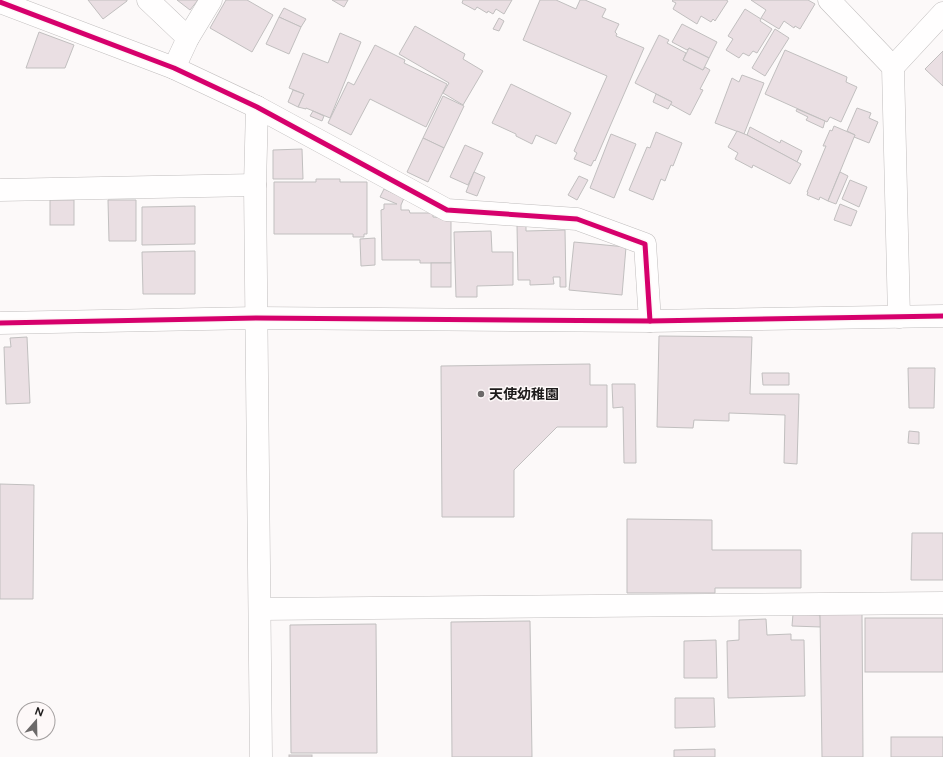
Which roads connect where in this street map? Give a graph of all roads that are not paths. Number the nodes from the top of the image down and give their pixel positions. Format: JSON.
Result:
{"nodes":[{"id":1,"x":148,"y":0,"type":"edge"},
{"id":2,"x":211,"y":0,"type":"edge"},
{"id":3,"x":829,"y":0,"type":"edge"},
{"id":4,"x":0,"y":2,"type":"edge"},
{"id":5,"x":943,"y":13,"type":"edge"},
{"id":6,"x":188,"y":38,"type":"junction"},
{"id":7,"x":893,"y":67,"type":"junction"},
{"id":8,"x":174,"y":68,"type":"junction"},
{"id":9,"x":257,"y":107,"type":"junction"},
{"id":10,"x":255,"y":185,"type":"junction"},
{"id":11,"x":0,"y":190,"type":"edge"},
{"id":12,"x":943,"y":316,"type":"edge"},
{"id":13,"x":899,"y":317,"type":"junction"},
{"id":14,"x":256,"y":318,"type":"junction"},
{"id":15,"x":650,"y":321,"type":"junction"},
{"id":16,"x":0,"y":323,"type":"edge"},
{"id":17,"x":943,"y":603,"type":"edge"},
{"id":18,"x":260,"y":609,"type":"junction"},
{"id":19,"x":261,"y":757,"type":"edge"}],
"edges":[{"from":1,"to":6,"type":"street"},
{"from":2,"to":6,"type":"street"},
{"from":3,"to":7,"type":"street"},
{"from":4,"to":8,"type":"street"},
{"from":5,"to":7,"type":"street"},
{"from":6,"to":8,"type":"street"},
{"from":7,"to":13,"type":"street"},
{"from":8,"to":9,"type":"street"},
{"from":9,"to":10,"type":"street"},
{"from":9,"to":15,"type":"street"},
{"from":10,"to":11,"type":"street"},
{"from":10,"to":14,"type":"street"},
{"from":12,"to":13,"type":"street"},
{"from":13,"to":15,"type":"street"},
{"from":14,"to":15,"type":"street"},
{"from":14,"to":16,"type":"street"},
{"from":14,"to":18,"type":"street"},
{"from":17,"to":18,"type":"street"},
{"from":18,"to":19,"type":"street"}]}
